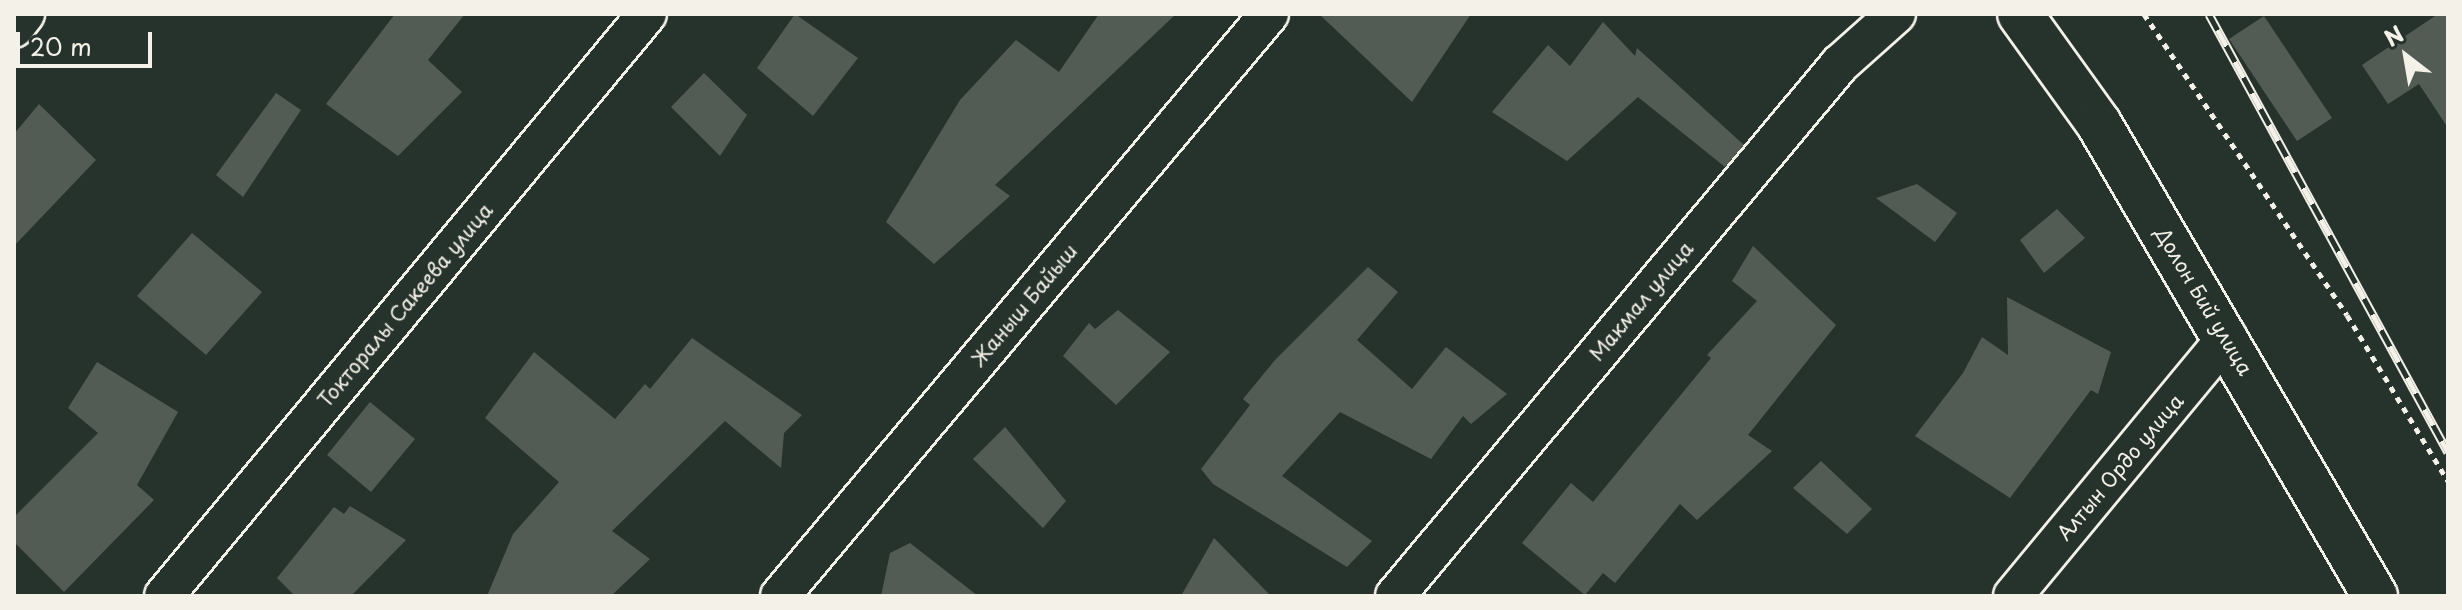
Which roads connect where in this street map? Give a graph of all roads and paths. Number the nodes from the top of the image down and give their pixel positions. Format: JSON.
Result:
{"nodes":[{"id":1,"x":25,"y":14,"type":"edge"},
{"id":2,"x":647,"y":14,"type":"edge"},
{"id":3,"x":1269,"y":14,"type":"edge"},
{"id":4,"x":1896,"y":14,"type":"edge"},
{"id":5,"x":2020,"y":14,"type":"edge"},
{"id":6,"x":2144,"y":14,"type":"edge"},
{"id":7,"x":14,"y":28,"type":"edge"},
{"id":8,"x":2227,"y":337,"type":"junction"},
{"id":9,"x":2448,"y":481,"type":"edge"},
{"id":10,"x":164,"y":596,"type":"edge"},
{"id":11,"x":780,"y":596,"type":"edge"},
{"id":12,"x":1395,"y":596,"type":"edge"},
{"id":13,"x":2013,"y":596,"type":"edge"},
{"id":14,"x":2375,"y":596,"type":"edge"}],
"edges":[{"from":1,"to":7,"type":"street"},
{"from":2,"to":10,"type":"street","name":"Токторалы Сакеева улица"},
{"from":3,"to":11,"type":"street","name":"Жаныш Байыш"},
{"from":4,"to":12,"type":"street","name":"Макмал улица"},
{"from":5,"to":8,"type":"street","name":"Долон Бий улица"},
{"from":6,"to":9,"type":"path"},
{"from":8,"to":13,"type":"street","name":"Алтын Ордо улица"},
{"from":8,"to":14,"type":"street","name":"Долон Бий улица"}]}
